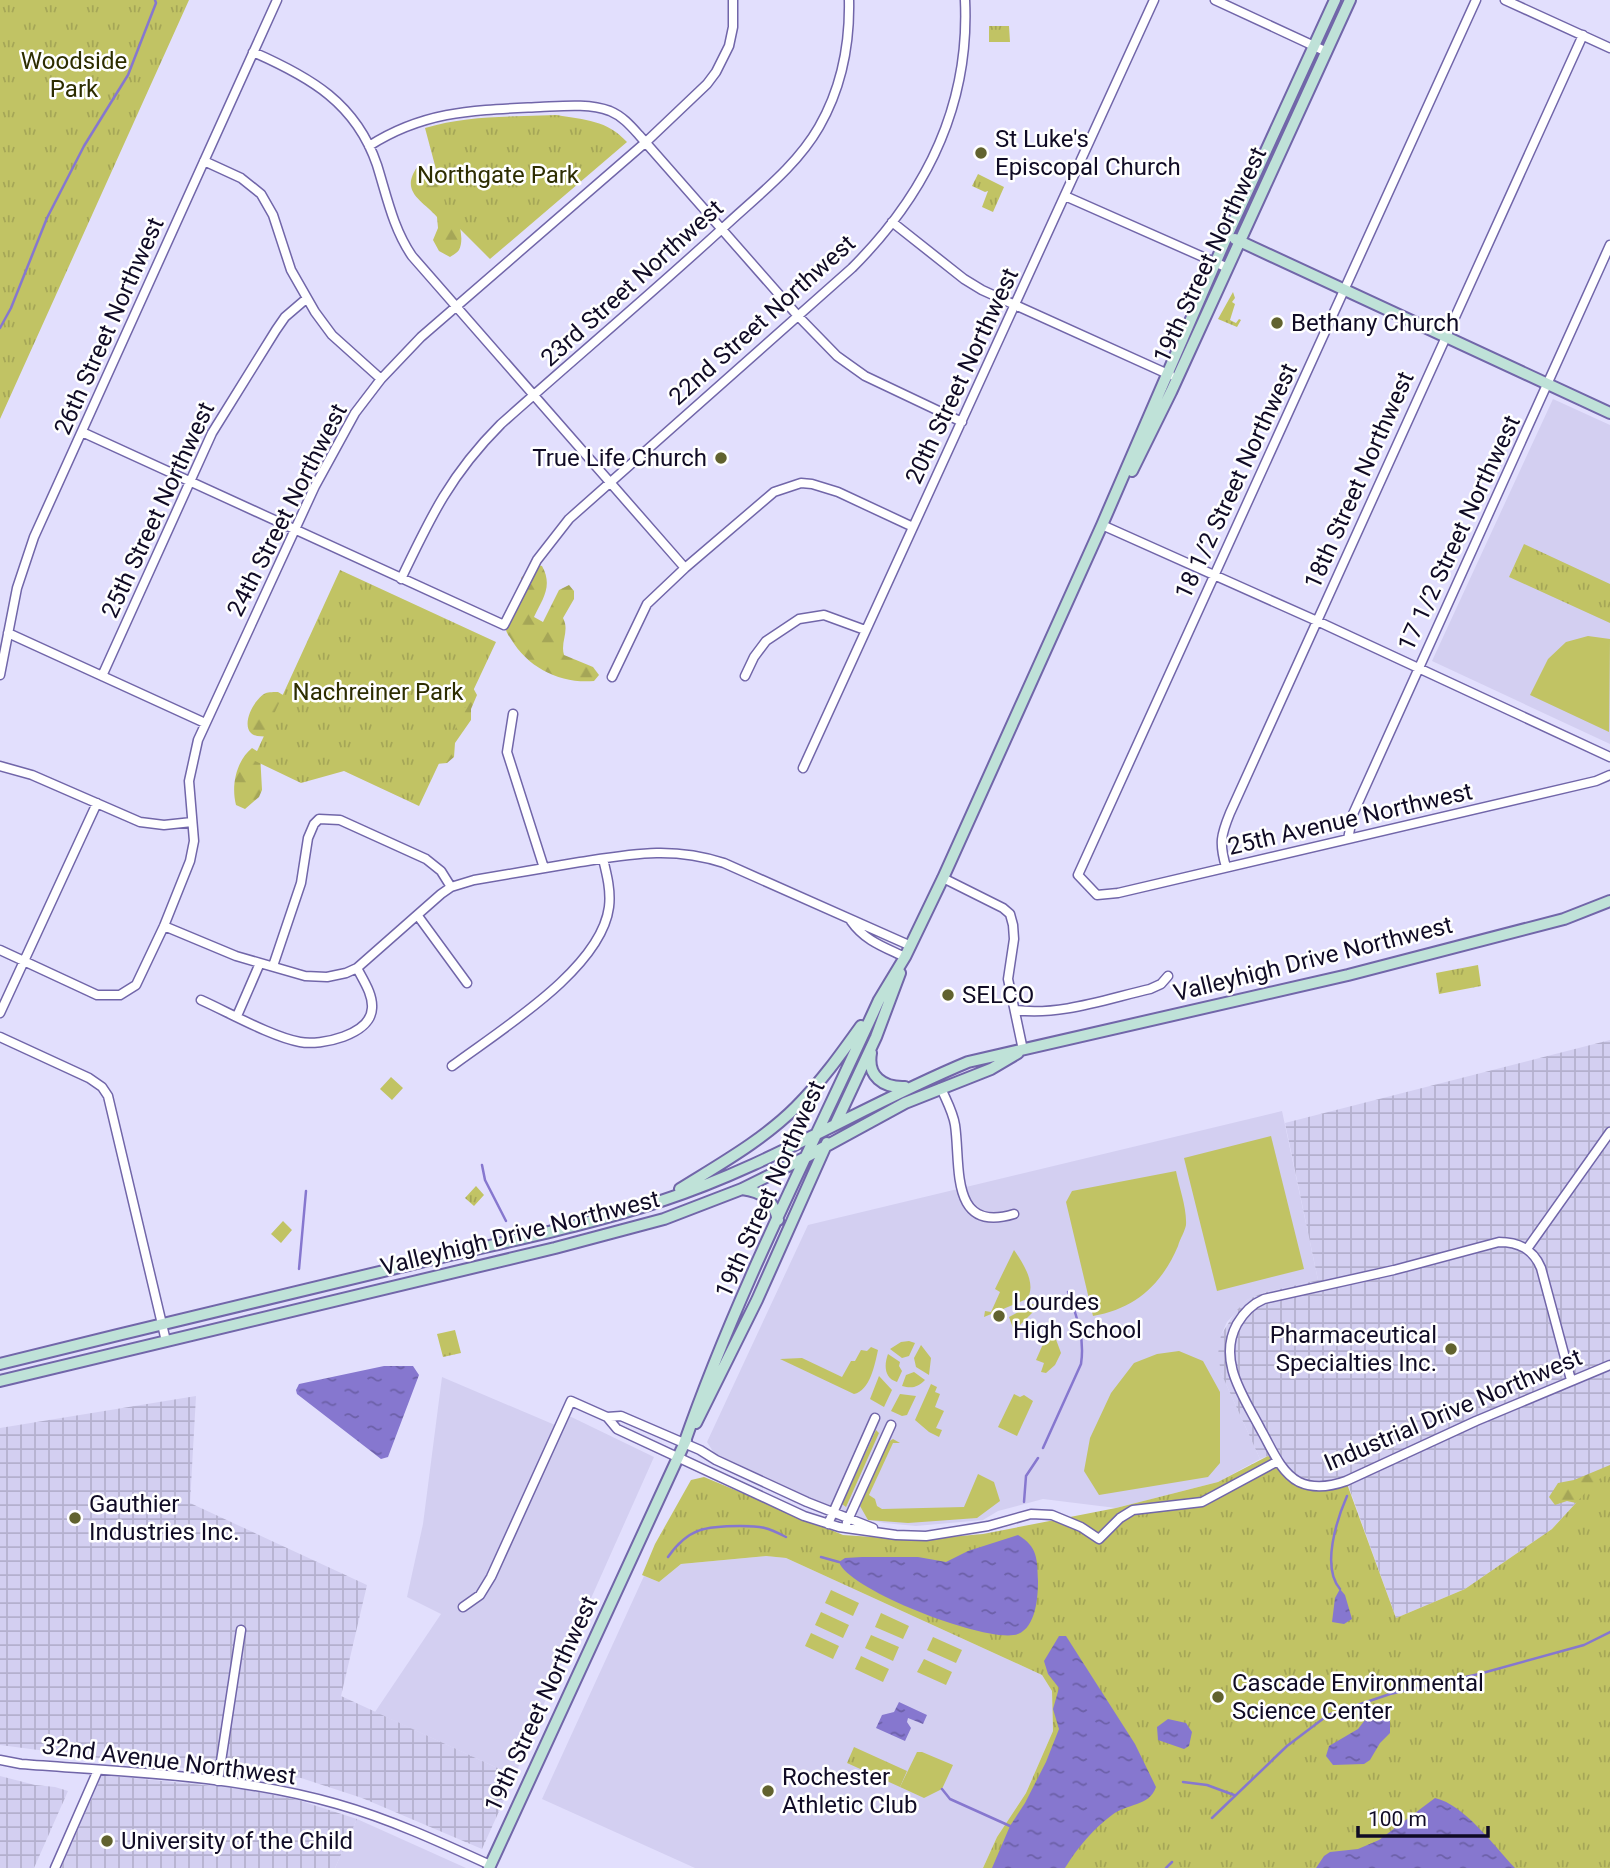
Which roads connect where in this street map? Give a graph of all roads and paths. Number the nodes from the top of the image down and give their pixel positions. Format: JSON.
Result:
{"nodes":[{"id":1,"x":277,"y":0,"type":"edge"},
{"id":2,"x":733,"y":0,"type":"edge"},
{"id":3,"x":849,"y":0,"type":"edge"},
{"id":4,"x":965,"y":0,"type":"edge"},
{"id":5,"x":1154,"y":0,"type":"edge"},
{"id":6,"x":1215,"y":0,"type":"edge"},
{"id":7,"x":1335,"y":0,"type":"edge"},
{"id":8,"x":1350,"y":0,"type":"edge"},
{"id":9,"x":1476,"y":0,"type":"edge"},
{"id":10,"x":1505,"y":0,"type":"edge"},
{"id":11,"x":1583,"y":35,"type":"junction"},
{"id":12,"x":1314,"y":46,"type":"junction"},
{"id":13,"x":1610,"y":48,"type":"edge"},
{"id":14,"x":253,"y":52,"type":"junction"},
{"id":15,"x":1327,"y":52,"type":"junction"},
{"id":16,"x":646,"y":142,"type":"junction"},
{"id":17,"x":369,"y":145,"type":"junction"},
{"id":18,"x":204,"y":162,"type":"junction"},
{"id":19,"x":1065,"y":196,"type":"junction"},
{"id":20,"x":892,"y":222,"type":"junction"},
{"id":21,"x":722,"y":229,"type":"junction"},
{"id":22,"x":1227,"y":236,"type":"junction"},
{"id":23,"x":1240,"y":242,"type":"junction"},
{"id":24,"x":1610,"y":245,"type":"edge"},
{"id":25,"x":1216,"y":263,"type":"junction"},
{"id":26,"x":1228,"y":268,"type":"junction"},
{"id":27,"x":1345,"y":290,"type":"junction"},
{"id":28,"x":306,"y":299,"type":"junction"},
{"id":29,"x":456,"y":306,"type":"junction"},
{"id":30,"x":1016,"y":306,"type":"junction"},
{"id":31,"x":798,"y":316,"type":"junction"},
{"id":32,"x":1444,"y":337,"type":"junction"},
{"id":33,"x":1173,"y":376,"type":"junction"},
{"id":34,"x":381,"y":379,"type":"junction"},
{"id":35,"x":1548,"y":385,"type":"junction"},
{"id":36,"x":534,"y":395,"type":"junction"},
{"id":37,"x":1610,"y":413,"type":"edge"},
{"id":38,"x":962,"y":422,"type":"junction"},
{"id":39,"x":82,"y":432,"type":"junction"},
{"id":40,"x":190,"y":481,"type":"junction"},
{"id":41,"x":609,"y":482,"type":"junction"},
{"id":42,"x":1102,"y":525,"type":"junction"},
{"id":43,"x":913,"y":527,"type":"junction"},
{"id":44,"x":294,"y":530,"type":"junction"},
{"id":45,"x":685,"y":568,"type":"junction"},
{"id":46,"x":1214,"y":576,"type":"junction"},
{"id":47,"x":401,"y":579,"type":"junction"},
{"id":48,"x":1317,"y":621,"type":"junction"},
{"id":49,"x":865,"y":630,"type":"junction"},
{"id":50,"x":8,"y":633,"type":"junction"},
{"id":51,"x":1419,"y":668,"type":"junction"},
{"id":52,"x":0,"y":676,"type":"edge"},
{"id":53,"x":102,"y":676,"type":"junction"},
{"id":54,"x":745,"y":676,"type":"dead end"},
{"id":55,"x":612,"y":677,"type":"dead end"},
{"id":56,"x":513,"y":714,"type":"dead end"},
{"id":57,"x":205,"y":723,"type":"junction"},
{"id":58,"x":1610,"y":757,"type":"edge"},
{"id":59,"x":0,"y":766,"type":"edge"},
{"id":60,"x":803,"y":768,"type":"dead end"},
{"id":61,"x":1610,"y":775,"type":"edge"},
{"id":62,"x":97,"y":803,"type":"junction"},
{"id":63,"x":192,"y":822,"type":"junction"},
{"id":64,"x":1348,"y":839,"type":"junction"},
{"id":65,"x":603,"y":859,"type":"junction"},
{"id":66,"x":1226,"y":867,"type":"junction"},
{"id":67,"x":544,"y":868,"type":"junction"},
{"id":68,"x":943,"y":878,"type":"junction"},
{"id":69,"x":451,"y":887,"type":"junction"},
{"id":70,"x":1097,"y":895,"type":"joint"},
{"id":71,"x":1610,"y":901,"type":"edge"},
{"id":72,"x":418,"y":916,"type":"junction"},
{"id":73,"x":849,"y":919,"type":"junction"},
{"id":74,"x":164,"y":926,"type":"junction"},
{"id":75,"x":911,"y":946,"type":"junction"},
{"id":76,"x":0,"y":950,"type":"edge"},
{"id":77,"x":905,"y":957,"type":"junction"},
{"id":78,"x":24,"y":961,"type":"junction"},
{"id":79,"x":260,"y":963,"type":"junction"},
{"id":80,"x":273,"y":966,"type":"junction"},
{"id":81,"x":357,"y":968,"type":"junction"},
{"id":82,"x":1168,"y":976,"type":"dead end"},
{"id":83,"x":467,"y":984,"type":"dead end"},
{"id":84,"x":201,"y":1000,"type":"dead end"},
{"id":85,"x":878,"y":1000,"type":"junction"},
{"id":86,"x":1015,"y":1010,"type":"junction"},
{"id":87,"x":0,"y":1013,"type":"edge"},
{"id":88,"x":237,"y":1016,"type":"junction"},
{"id":89,"x":876,"y":1037,"type":"junction"},
{"id":90,"x":0,"y":1038,"type":"edge"},
{"id":91,"x":1023,"y":1050,"type":"junction"},
{"id":92,"x":452,"y":1066,"type":"dead end"},
{"id":93,"x":911,"y":1085,"type":"junction"},
{"id":94,"x":941,"y":1088,"type":"junction"},
{"id":95,"x":836,"y":1123,"type":"junction"},
{"id":96,"x":1610,"y":1132,"type":"edge"},
{"id":97,"x":818,"y":1135,"type":"junction"},
{"id":98,"x":827,"y":1145,"type":"junction"},
{"id":99,"x":806,"y":1157,"type":"junction"},
{"id":100,"x":742,"y":1189,"type":"junction"},
{"id":101,"x":659,"y":1202,"type":"junction"},
{"id":102,"x":1014,"y":1214,"type":"dead end"},
{"id":103,"x":778,"y":1220,"type":"junction"},
{"id":104,"x":1527,"y":1249,"type":"junction"},
{"id":105,"x":162,"y":1325,"type":"junction"},
{"id":106,"x":166,"y":1341,"type":"junction"},
{"id":107,"x":0,"y":1364,"type":"edge"},
{"id":108,"x":1610,"y":1365,"type":"edge"},
{"id":109,"x":1571,"y":1380,"type":"junction"},
{"id":110,"x":0,"y":1381,"type":"edge"},
{"id":111,"x":607,"y":1417,"type":"junction"},
{"id":112,"x":875,"y":1418,"type":"dead end"},
{"id":113,"x":891,"y":1425,"type":"dead end"},
{"id":114,"x":684,"y":1444,"type":"junction"},
{"id":115,"x":677,"y":1457,"type":"junction"},
{"id":116,"x":1279,"y":1461,"type":"junction"},
{"id":117,"x":832,"y":1511,"type":"junction"},
{"id":118,"x":849,"y":1519,"type":"junction"},
{"id":119,"x":828,"y":1524,"type":"junction"},
{"id":120,"x":844,"y":1528,"type":"junction"},
{"id":121,"x":896,"y":1535,"type":"junction"},
{"id":122,"x":463,"y":1607,"type":"dead end"},
{"id":123,"x":241,"y":1630,"type":"dead end"},
{"id":124,"x":0,"y":1760,"type":"edge"},
{"id":125,"x":99,"y":1770,"type":"junction"},
{"id":126,"x":218,"y":1781,"type":"junction"},
{"id":127,"x":489,"y":1867,"type":"edge"},
{"id":128,"x":55,"y":1868,"type":"edge"}],
"edges":[{"from":1,"to":14,"type":"street","name":"26th Street Northwest"},
{"from":2,"to":16,"type":"street","name":"24th Street Northwest"},
{"from":3,"to":21,"type":"street","name":"23rd Street Northwest"},
{"from":4,"to":20,"type":"street","name":"22nd Street Northwest"},
{"from":5,"to":19,"type":"street","name":"20th Street Northwest"},
{"from":6,"to":12,"type":"street"},
{"from":7,"to":12,"type":"main road","name":"19th Street Northwest"},
{"from":8,"to":15,"type":"main road","name":"19th Street Northwest"},
{"from":9,"to":27,"type":"street","name":"18 1/2 Street Northwest"},
{"from":10,"to":11,"type":"street"},
{"from":11,"to":13,"type":"street"},
{"from":11,"to":32,"type":"street","name":"18th Street Northwest"},
{"from":12,"to":15,"type":"street"},
{"from":12,"to":22,"type":"main road","name":"19th Street Northwest"},
{"from":14,"to":17,"type":"street"},
{"from":14,"to":18,"type":"street","name":"26th Street Northwest"},
{"from":15,"to":23,"type":"main road","name":"19th Street Northwest"},
{"from":16,"to":17,"type":"street"},
{"from":16,"to":21,"type":"street"},
{"from":16,"to":29,"type":"street","name":"24th Street Northwest"},
{"from":17,"to":29,"type":"street"},
{"from":18,"to":28,"type":"street"},
{"from":18,"to":39,"type":"street","name":"26th Street Northwest"},
{"from":19,"to":25,"type":"street"},
{"from":19,"to":30,"type":"street","name":"20th Street Northwest"},
{"from":20,"to":30,"type":"street"},
{"from":20,"to":31,"type":"street","name":"22nd Street Northwest"},
{"from":21,"to":31,"type":"street"},
{"from":21,"to":36,"type":"street","name":"23rd Street Northwest"},
{"from":22,"to":23,"type":"main road"},
{"from":22,"to":25,"type":"main road","name":"19th Street Northwest"},
{"from":23,"to":26,"type":"main road","name":"19th Street Northwest"},
{"from":23,"to":27,"type":"main road"},
{"from":24,"to":35,"type":"street","name":"17 1/2 Street Northwest"},
{"from":25,"to":26,"type":"street"},
{"from":25,"to":33,"type":"main road","name":"19th Street Northwest"},
{"from":26,"to":33,"type":"main road","name":"19th Street Northwest"},
{"from":27,"to":32,"type":"main road"},
{"from":27,"to":46,"type":"street","name":"18 1/2 Street Northwest"},
{"from":28,"to":34,"type":"street"},
{"from":28,"to":40,"type":"street","name":"25th Street Northwest"},
{"from":29,"to":34,"type":"street","name":"24th Street Northwest"},
{"from":29,"to":36,"type":"street"},
{"from":30,"to":33,"type":"street"},
{"from":30,"to":38,"type":"street","name":"20th Street Northwest"},
{"from":31,"to":38,"type":"street"},
{"from":31,"to":41,"type":"street","name":"22nd Street Northwest"},
{"from":32,"to":35,"type":"main road"},
{"from":32,"to":48,"type":"street","name":"18th Street Northwest"},
{"from":33,"to":42,"type":"main road","name":"19th Street Northwest"},
{"from":34,"to":44,"type":"street","name":"24th Street Northwest"},
{"from":35,"to":37,"type":"main road"},
{"from":35,"to":51,"type":"street","name":"17 1/2 Street Northwest"},
{"from":36,"to":41,"type":"street"},
{"from":36,"to":47,"type":"street","name":"23rd Street Northwest"},
{"from":38,"to":43,"type":"street","name":"20th Street Northwest"},
{"from":39,"to":40,"type":"street"},
{"from":39,"to":50,"type":"street","name":"26th Street Northwest"},
{"from":40,"to":44,"type":"street"},
{"from":40,"to":53,"type":"street","name":"25th Street Northwest"},
{"from":41,"to":45,"type":"street"},
{"from":41,"to":47,"type":"street","name":"22nd Street Northwest"},
{"from":42,"to":46,"type":"street"},
{"from":42,"to":68,"type":"main road","name":"19th Street Northwest"},
{"from":43,"to":45,"type":"street"},
{"from":43,"to":49,"type":"street","name":"20th Street Northwest"},
{"from":44,"to":47,"type":"street"},
{"from":44,"to":57,"type":"street","name":"24th Street Northwest"},
{"from":45,"to":55,"type":"street"},
{"from":46,"to":48,"type":"street"},
{"from":46,"to":70,"type":"street","name":"18 1/2 Street Northwest"},
{"from":48,"to":51,"type":"street"},
{"from":48,"to":66,"type":"street","name":"18th Street Northwest"},
{"from":49,"to":54,"type":"street"},
{"from":49,"to":60,"type":"street","name":"20th Street Northwest"},
{"from":50,"to":52,"type":"street","name":"26th Street Northwest"},
{"from":50,"to":53,"type":"street"},
{"from":51,"to":58,"type":"street"},
{"from":51,"to":64,"type":"street","name":"17 1/2 Street Northwest"},
{"from":53,"to":57,"type":"street"},
{"from":56,"to":67,"type":"street"},
{"from":57,"to":63,"type":"street","name":"24th Street Northwest"},
{"from":59,"to":62,"type":"street"},
{"from":61,"to":64,"type":"street","name":"25th Avenue Northwest"},
{"from":62,"to":63,"type":"street"},
{"from":62,"to":78,"type":"street"},
{"from":63,"to":74,"type":"street","name":"24th Street Northwest"},
{"from":64,"to":66,"type":"street","name":"25th Avenue Northwest"},
{"from":65,"to":67,"type":"street"},
{"from":65,"to":73,"type":"street"},
{"from":65,"to":92,"type":"street"},
{"from":66,"to":70,"type":"street","name":"25th Avenue Northwest"},
{"from":67,"to":69,"type":"street"},
{"from":68,"to":75,"type":"main road","name":"19th Street Northwest"},
{"from":68,"to":86,"type":"street"},
{"from":69,"to":72,"type":"street"},
{"from":69,"to":80,"type":"street"},
{"from":71,"to":91,"type":"main road","name":"Valleyhigh Drive Northwest"},
{"from":72,"to":81,"type":"street"},
{"from":72,"to":83,"type":"street"},
{"from":73,"to":75,"type":"street"},
{"from":73,"to":77,"type":"street"},
{"from":74,"to":78,"type":"street","name":"24th Street Northwest"},
{"from":74,"to":79,"type":"street"},
{"from":75,"to":77,"type":"main road","name":"19th Street Northwest"},
{"from":76,"to":78,"type":"street"},
{"from":77,"to":85,"type":"main road","name":"19th Street Northwest"},
{"from":77,"to":89,"type":"main road","name":"19th Street Northwest"},
{"from":78,"to":87,"type":"street"},
{"from":79,"to":80,"type":"street"},
{"from":79,"to":88,"type":"street"},
{"from":80,"to":81,"type":"street"},
{"from":81,"to":88,"type":"street"},
{"from":82,"to":86,"type":"street"},
{"from":84,"to":88,"type":"street"},
{"from":85,"to":97,"type":"main road","name":"19th Street Northwest"},
{"from":85,"to":101,"type":"main road"},
{"from":86,"to":91,"type":"street"},
{"from":89,"to":93,"type":"main road"},
{"from":89,"to":95,"type":"main road","name":"19th Street Northwest"},
{"from":90,"to":105,"type":"street"},
{"from":91,"to":93,"type":"main road","name":"Valleyhigh Drive Northwest"},
{"from":91,"to":94,"type":"main road","name":"Valleyhigh Drive Northwest"},
{"from":93,"to":95,"type":"main road","name":"Valleyhigh Drive Northwest"},
{"from":94,"to":98,"type":"main road","name":"Valleyhigh Drive Northwest"},
{"from":94,"to":102,"type":"street"},
{"from":95,"to":97,"type":"main road","name":"Valleyhigh Drive Northwest"},
{"from":95,"to":98,"type":"main road","name":"19th Street Northwest"},
{"from":96,"to":104,"type":"street"},
{"from":97,"to":99,"type":"main road","name":"19th Street Northwest"},
{"from":97,"to":101,"type":"main road","name":"Valleyhigh Drive Northwest"},
{"from":98,"to":99,"type":"main road","name":"Valleyhigh Drive Northwest"},
{"from":98,"to":114,"type":"main road","name":"19th Street Northwest"},
{"from":99,"to":100,"type":"main road","name":"Valleyhigh Drive Northwest"},
{"from":99,"to":103,"type":"main road","name":"19th Street Northwest"},
{"from":100,"to":103,"type":"main road"},
{"from":100,"to":106,"type":"main road","name":"Valleyhigh Drive Northwest"},
{"from":101,"to":105,"type":"main road","name":"Valleyhigh Drive Northwest"},
{"from":103,"to":114,"type":"main road","name":"19th Street Northwest"},
{"from":104,"to":109,"type":"street"},
{"from":104,"to":116,"type":"street"},
{"from":105,"to":106,"type":"street"},
{"from":105,"to":107,"type":"main road","name":"Valleyhigh Drive Northwest"},
{"from":106,"to":110,"type":"main road","name":"Valleyhigh Drive Northwest"},
{"from":108,"to":109,"type":"street","name":"Industrial Drive Northwest"},
{"from":109,"to":116,"type":"street","name":"Industrial Drive Northwest"},
{"from":111,"to":114,"type":"street"},
{"from":111,"to":115,"type":"street"},
{"from":111,"to":122,"type":"street"},
{"from":112,"to":117,"type":"street"},
{"from":113,"to":118,"type":"street"},
{"from":114,"to":115,"type":"main road","name":"19th Street Northwest"},
{"from":114,"to":117,"type":"street"},
{"from":115,"to":119,"type":"street"},
{"from":115,"to":127,"type":"main road","name":"19th Street Northwest"},
{"from":116,"to":121,"type":"street"},
{"from":117,"to":118,"type":"street"},
{"from":117,"to":119,"type":"street"},
{"from":118,"to":120,"type":"street"},
{"from":118,"to":121,"type":"street"},
{"from":119,"to":120,"type":"street"},
{"from":120,"to":121,"type":"street"},
{"from":123,"to":126,"type":"street"},
{"from":124,"to":125,"type":"street","name":"32nd Avenue Northwest"},
{"from":125,"to":126,"type":"street","name":"32nd Avenue Northwest"},
{"from":125,"to":128,"type":"street"},
{"from":126,"to":127,"type":"street","name":"32nd Avenue Northwest"}]}
